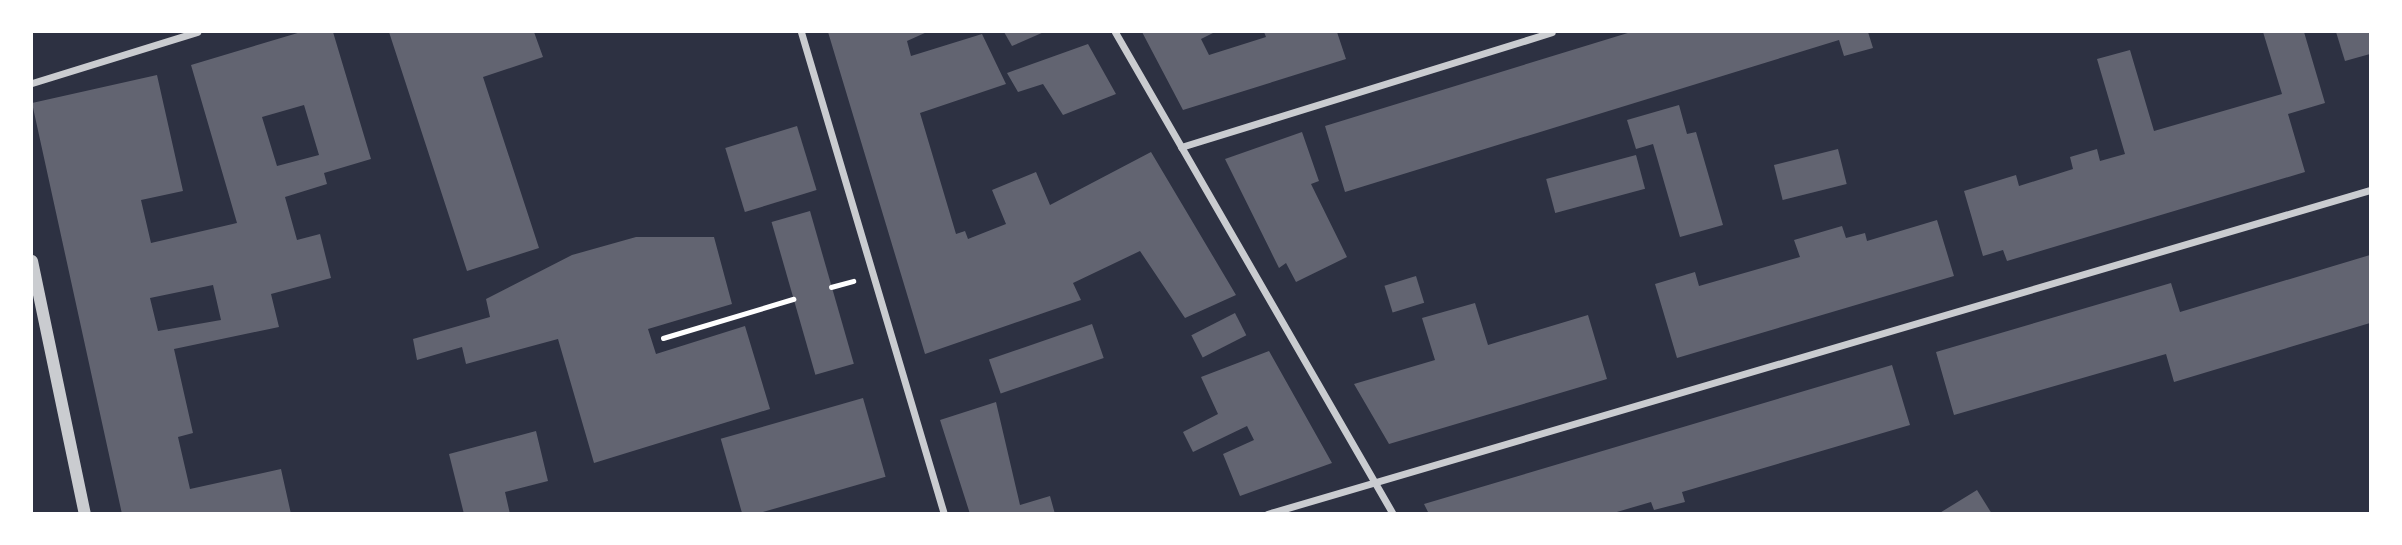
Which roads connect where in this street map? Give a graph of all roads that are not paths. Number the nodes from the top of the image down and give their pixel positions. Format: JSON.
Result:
{"nodes":[{"id":1,"x":197,"y":32,"type":"edge"},
{"id":2,"x":802,"y":32,"type":"edge"},
{"id":3,"x":1115,"y":32,"type":"edge"},
{"id":4,"x":1552,"y":32,"type":"edge"},
{"id":5,"x":32,"y":83,"type":"edge"},
{"id":6,"x":1181,"y":148,"type":"junction"},
{"id":7,"x":2371,"y":190,"type":"edge"},
{"id":8,"x":32,"y":261,"type":"edge"},
{"id":9,"x":1374,"y":482,"type":"junction"},
{"id":10,"x":85,"y":513,"type":"edge"},
{"id":11,"x":944,"y":513,"type":"edge"},
{"id":12,"x":1267,"y":513,"type":"edge"},
{"id":13,"x":1393,"y":513,"type":"edge"}],
"edges":[{"from":1,"to":5,"type":"street"},
{"from":2,"to":11,"type":"street"},
{"from":3,"to":6,"type":"street"},
{"from":4,"to":6,"type":"street"},
{"from":6,"to":9,"type":"street"},
{"from":7,"to":9,"type":"street"},
{"from":8,"to":10,"type":"street"},
{"from":9,"to":12,"type":"street"},
{"from":9,"to":13,"type":"street"}]}
